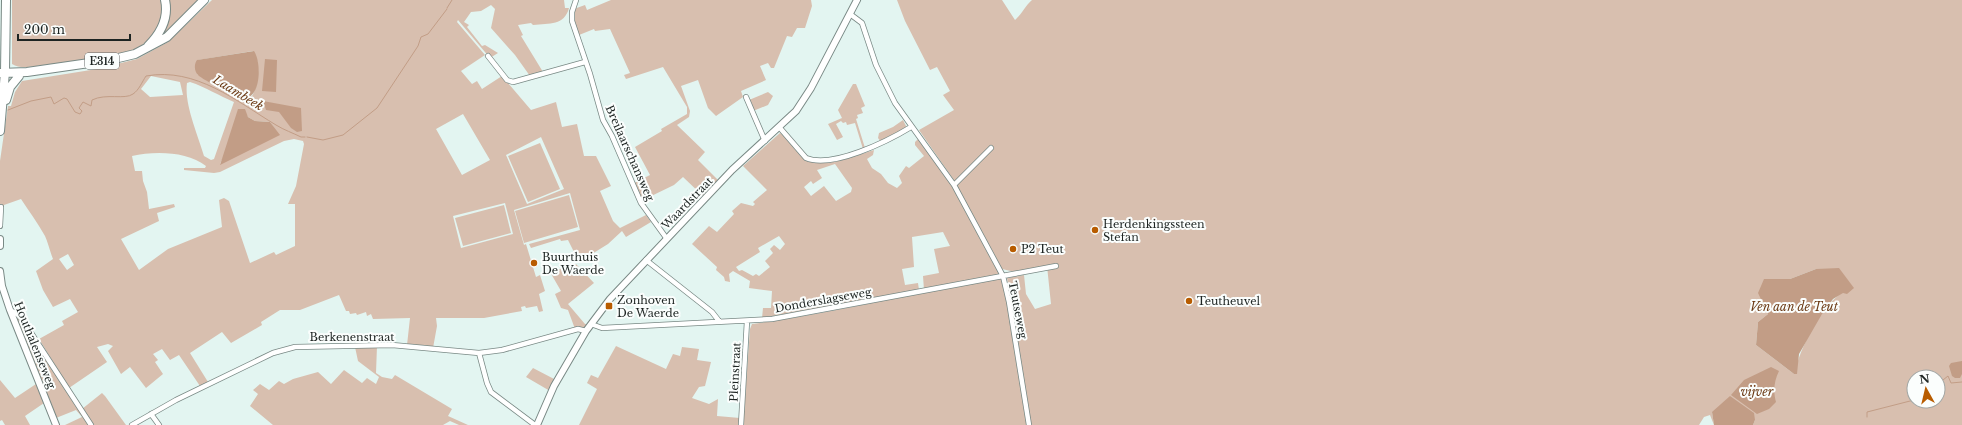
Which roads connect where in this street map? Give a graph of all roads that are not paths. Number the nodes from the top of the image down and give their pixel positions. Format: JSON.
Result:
{"nodes":[{"id":1,"x":6,"y":0,"type":"edge"},
{"id":2,"x":165,"y":0,"type":"edge"},
{"id":3,"x":204,"y":0,"type":"edge"},
{"id":4,"x":576,"y":0,"type":"edge"},
{"id":5,"x":857,"y":0,"type":"edge"},
{"id":6,"x":850,"y":14,"type":"junction"},
{"id":7,"x":144,"y":49,"type":"junction"},
{"id":8,"x":488,"y":56,"type":"dead end"},
{"id":9,"x":5,"y":58,"type":"junction"},
{"id":10,"x":585,"y":62,"type":"junction"},
{"id":11,"x":27,"y":72,"type":"junction"},
{"id":12,"x":2,"y":74,"type":"edge"},
{"id":13,"x":19,"y":76,"type":"junction"},
{"id":14,"x":746,"y":97,"type":"dead end"},
{"id":15,"x":2,"y":110,"type":"junction"},
{"id":16,"x":911,"y":127,"type":"junction"},
{"id":17,"x":780,"y":128,"type":"junction"},
{"id":18,"x":0,"y":131,"type":"edge"},
{"id":19,"x":764,"y":141,"type":"junction"},
{"id":20,"x":991,"y":148,"type":"dead end"},
{"id":21,"x":954,"y":185,"type":"junction"},
{"id":22,"x":1,"y":207,"type":"dead end"},
{"id":23,"x":0,"y":226,"type":"edge"},
{"id":24,"x":0,"y":239,"type":"edge"},
{"id":25,"x":667,"y":239,"type":"junction"},
{"id":26,"x":0,"y":246,"type":"edge"},
{"id":27,"x":646,"y":260,"type":"junction"},
{"id":28,"x":1056,"y":266,"type":"dead end"},
{"id":29,"x":0,"y":271,"type":"edge"},
{"id":30,"x":1003,"y":276,"type":"junction"},
{"id":31,"x":10,"y":310,"type":"junction"},
{"id":32,"x":719,"y":321,"type":"junction"},
{"id":33,"x":746,"y":321,"type":"junction"},
{"id":34,"x":591,"y":324,"type":"junction"},
{"id":35,"x":586,"y":331,"type":"junction"},
{"id":36,"x":479,"y":353,"type":"junction"},
{"id":37,"x":151,"y":414,"type":"junction"},
{"id":38,"x":56,"y":425,"type":"edge"},
{"id":39,"x":91,"y":425,"type":"edge"},
{"id":40,"x":132,"y":425,"type":"edge"},
{"id":41,"x":159,"y":425,"type":"edge"},
{"id":42,"x":536,"y":425,"type":"edge"},
{"id":43,"x":741,"y":425,"type":"edge"},
{"id":44,"x":1029,"y":425,"type":"edge"}],
"edges":[{"from":1,"to":9,"type":"highway"},
{"from":2,"to":7,"type":"highway","number":"E314"},
{"from":3,"to":7,"type":"highway","number":"E314"},
{"from":4,"to":10,"type":"street","name":"Breilaarschansweg"},
{"from":5,"to":6,"type":"street","name":"Waardstraat"},
{"from":6,"to":16,"type":"street","name":"Teutseweg"},
{"from":6,"to":17,"type":"street","name":"Waardstraat"},
{"from":7,"to":11,"type":"highway","number":"E314"},
{"from":8,"to":10,"type":"street"},
{"from":9,"to":11,"type":"highway"},
{"from":9,"to":12,"type":"highway"},
{"from":10,"to":25,"type":"street","name":"Breilaarschansweg"},
{"from":11,"to":12,"type":"highway","number":"E314"},
{"from":11,"to":13,"type":"highway","number":"E314"},
{"from":12,"to":13,"type":"highway","number":"E314"},
{"from":12,"to":15,"type":"highway"},
{"from":13,"to":15,"type":"highway","number":"E314"},
{"from":14,"to":19,"type":"street"},
{"from":15,"to":18,"type":"highway"},
{"from":16,"to":17,"type":"street"},
{"from":16,"to":21,"type":"street","name":"Teutseweg"},
{"from":17,"to":19,"type":"street","name":"Waardstraat"},
{"from":19,"to":25,"type":"street","name":"Waardstraat"},
{"from":20,"to":21,"type":"street"},
{"from":21,"to":30,"type":"street","name":"Teutseweg"},
{"from":22,"to":23,"type":"street"},
{"from":24,"to":26,"type":"street"},
{"from":25,"to":27,"type":"street","name":"Waardstraat"},
{"from":27,"to":32,"type":"street"},
{"from":27,"to":34,"type":"street","name":"Waardstraat"},
{"from":28,"to":30,"type":"street","name":"Donderslagseweg"},
{"from":29,"to":31,"type":"street","name":"Houthalenseweg"},
{"from":30,"to":33,"type":"street","name":"Donderslagseweg"},
{"from":30,"to":44,"type":"street","name":"Teutseweg"},
{"from":31,"to":38,"type":"street","name":"Houthalenseweg"},
{"from":31,"to":39,"type":"street"},
{"from":32,"to":33,"type":"street","name":"Donderslagseweg"},
{"from":32,"to":34,"type":"street","name":"Donderslagseweg"},
{"from":33,"to":43,"type":"street","name":"Pleinstraat"},
{"from":34,"to":35,"type":"street","name":"Waardstraat"},
{"from":35,"to":36,"type":"street","name":"Berkenenstraat"},
{"from":35,"to":42,"type":"street","name":"Waardstraat"},
{"from":36,"to":37,"type":"street","name":"Berkenenstraat"},
{"from":36,"to":42,"type":"street"},
{"from":37,"to":40,"type":"street","name":"Berkenenstraat"},
{"from":37,"to":41,"type":"street"}]}
